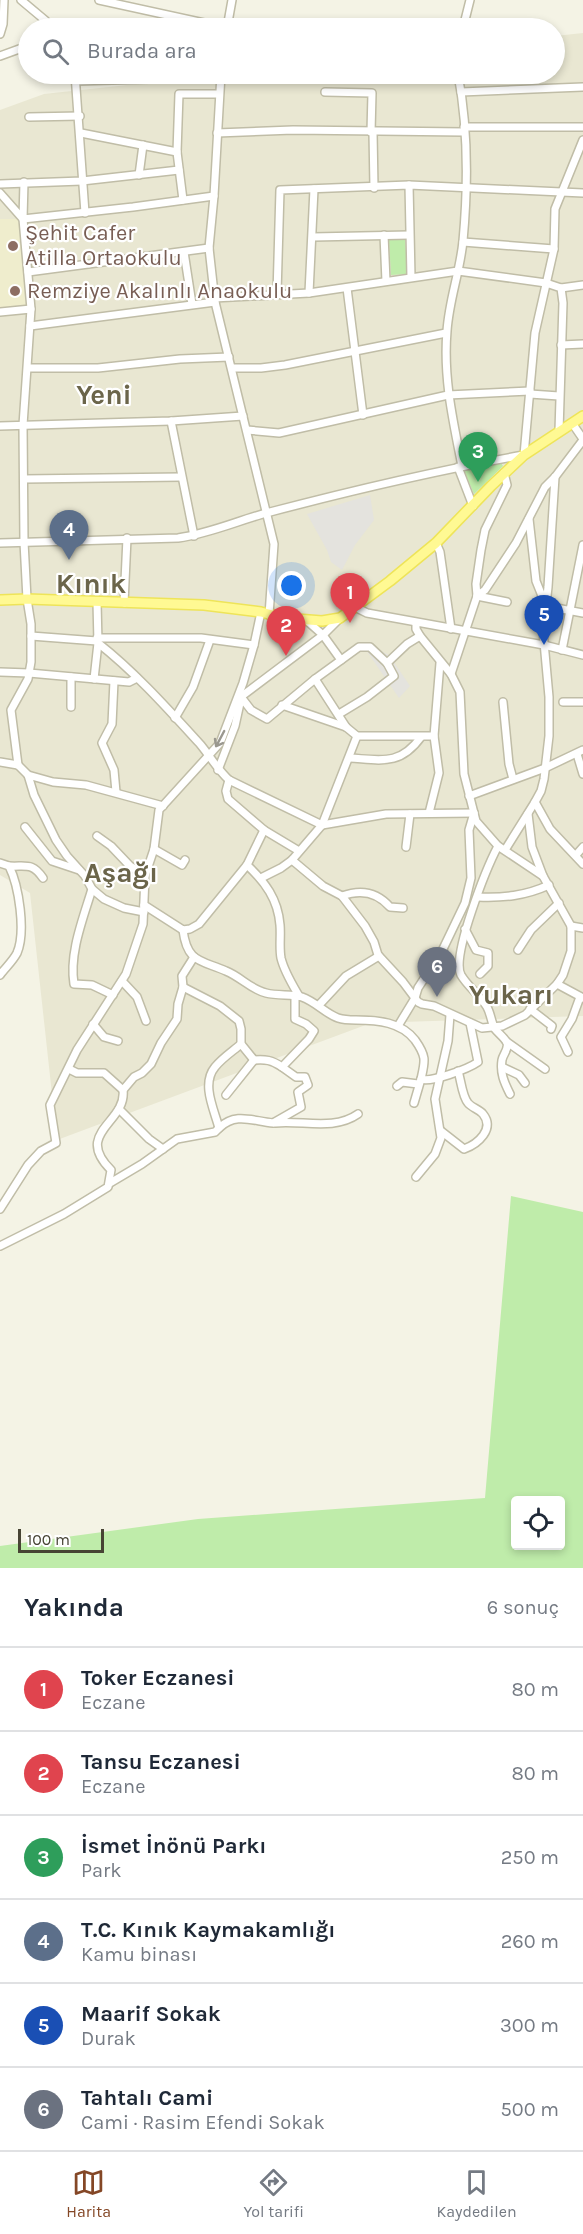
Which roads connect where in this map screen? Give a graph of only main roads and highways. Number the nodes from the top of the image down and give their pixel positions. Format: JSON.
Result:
{"nodes":[{"id":1,"x":583,"y":416,"type":"edge"},
{"id":2,"x":0,"y":600,"type":"edge"}],
"edges":[{"from":1,"to":2,"type":"main road"}]}
